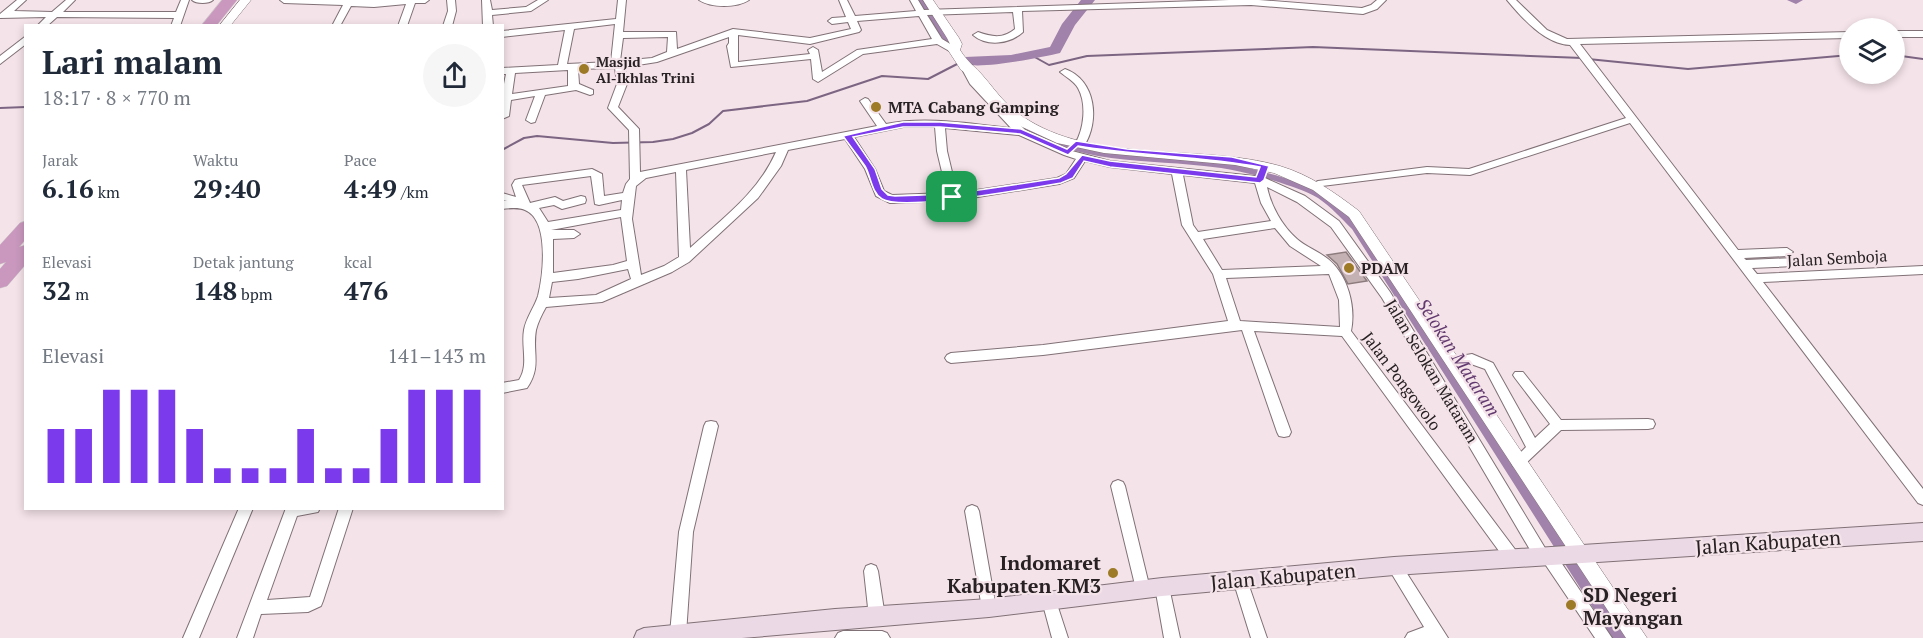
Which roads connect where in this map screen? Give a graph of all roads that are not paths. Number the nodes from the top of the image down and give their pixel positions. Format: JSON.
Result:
{"nodes":[{"id":1,"x":22,"y":0,"type":"edge"},
{"id":2,"x":70,"y":0,"type":"edge"},
{"id":3,"x":186,"y":0,"type":"edge"},
{"id":4,"x":196,"y":0,"type":"edge"},
{"id":5,"x":208,"y":0,"type":"edge"},
{"id":6,"x":224,"y":0,"type":"edge"},
{"id":7,"x":230,"y":0,"type":"edge"},
{"id":8,"x":239,"y":0,"type":"edge"},
{"id":9,"x":246,"y":0,"type":"edge"},
{"id":10,"x":284,"y":0,"type":"edge"},
{"id":11,"x":425,"y":0,"type":"edge"},
{"id":12,"x":451,"y":0,"type":"edge"},
{"id":13,"x":486,"y":0,"type":"edge"},
{"id":14,"x":544,"y":0,"type":"edge"},
{"id":15,"x":622,"y":0,"type":"edge"},
{"id":16,"x":703,"y":0,"type":"edge"},
{"id":17,"x":745,"y":0,"type":"edge"},
{"id":18,"x":843,"y":0,"type":"edge"},
{"id":19,"x":914,"y":0,"type":"edge"},
{"id":20,"x":928,"y":0,"type":"edge"},
{"id":21,"x":1382,"y":0,"type":"edge"},
{"id":22,"x":1511,"y":0,"type":"edge"},
{"id":23,"x":412,"y":1,"type":"edge"},
{"id":24,"x":349,"y":2,"type":"junction"},
{"id":25,"x":1300,"y":3,"type":"edge"},
{"id":26,"x":1017,"y":9,"type":"junction"},
{"id":27,"x":934,"y":12,"type":"junction"},
{"id":28,"x":488,"y":13,"type":"junction"},
{"id":29,"x":922,"y":13,"type":"junction"},
{"id":30,"x":53,"y":15,"type":"junction"},
{"id":31,"x":180,"y":15,"type":"junction"},
{"id":32,"x":3,"y":16,"type":"edge"},
{"id":33,"x":619,"y":21,"type":"junction"},
{"id":34,"x":832,"y":21,"type":"dead end"},
{"id":35,"x":43,"y":24,"type":"edge"},
{"id":36,"x":175,"y":24,"type":"edge"},
{"id":37,"x":203,"y":24,"type":"edge"},
{"id":38,"x":210,"y":24,"type":"edge"},
{"id":39,"x":219,"y":24,"type":"edge"},
{"id":40,"x":226,"y":24,"type":"edge"},
{"id":41,"x":337,"y":24,"type":"edge"},
{"id":42,"x":403,"y":24,"type":"edge"},
{"id":43,"x":448,"y":24,"type":"edge"},
{"id":44,"x":488,"y":24,"type":"edge"},
{"id":45,"x":854,"y":25,"type":"junction"},
{"id":46,"x":570,"y":27,"type":"junction"},
{"id":47,"x":733,"y":32,"type":"junction"},
{"id":48,"x":504,"y":34,"type":"edge"},
{"id":49,"x":1905,"y":34,"type":"edge"},
{"id":50,"x":1923,"y":34,"type":"edge"},
{"id":51,"x":618,"y":35,"type":"junction"},
{"id":52,"x":978,"y":35,"type":"dead end"},
{"id":53,"x":1839,"y":35,"type":"edge"},
{"id":54,"x":810,"y":40,"type":"junction"},
{"id":55,"x":24,"y":41,"type":"edge"},
{"id":56,"x":938,"y":41,"type":"junction"},
{"id":57,"x":1575,"y":46,"type":"junction"},
{"id":58,"x":955,"y":51,"type":"junction"},
{"id":59,"x":860,"y":52,"type":"junction"},
{"id":60,"x":672,"y":53,"type":"junction"},
{"id":61,"x":815,"y":56,"type":"junction"},
{"id":62,"x":0,"y":61,"type":"edge"},
{"id":63,"x":617,"y":65,"type":"junction"},
{"id":64,"x":568,"y":66,"type":"junction"},
{"id":65,"x":507,"y":71,"type":"edge"},
{"id":66,"x":970,"y":71,"type":"junction"},
{"id":67,"x":1065,"y":72,"type":"dead end"},
{"id":68,"x":574,"y":86,"type":"junction"},
{"id":69,"x":541,"y":92,"type":"junction"},
{"id":70,"x":590,"y":92,"type":"dead end"},
{"id":71,"x":504,"y":97,"type":"edge"},
{"id":72,"x":866,"y":101,"type":"dead end"},
{"id":73,"x":504,"y":116,"type":"edge"},
{"id":74,"x":531,"y":120,"type":"dead end"},
{"id":75,"x":1630,"y":120,"type":"junction"},
{"id":76,"x":940,"y":124,"type":"junction"},
{"id":77,"x":884,"y":128,"type":"junction"},
{"id":78,"x":1021,"y":132,"type":"junction"},
{"id":79,"x":848,"y":136,"type":"junction"},
{"id":80,"x":1074,"y":147,"type":"junction"},
{"id":81,"x":783,"y":149,"type":"junction"},
{"id":82,"x":1082,"y":158,"type":"junction"},
{"id":83,"x":681,"y":167,"type":"junction"},
{"id":84,"x":1177,"y":171,"type":"junction"},
{"id":85,"x":1262,"y":173,"type":"junction"},
{"id":86,"x":635,"y":179,"type":"junction"},
{"id":87,"x":1318,"y":185,"type":"junction"},
{"id":88,"x":629,"y":195,"type":"junction"},
{"id":89,"x":504,"y":197,"type":"edge"},
{"id":90,"x":952,"y":197,"type":"junction"},
{"id":91,"x":581,"y":200,"type":"dead end"},
{"id":92,"x":504,"y":206,"type":"edge"},
{"id":93,"x":524,"y":206,"type":"junction"},
{"id":94,"x":628,"y":212,"type":"junction"},
{"id":95,"x":1278,"y":224,"type":"junction"},
{"id":96,"x":24,"y":229,"type":"edge"},
{"id":97,"x":545,"y":231,"type":"junction"},
{"id":98,"x":574,"y":234,"type":"dead end"},
{"id":99,"x":1194,"y":237,"type":"junction"},
{"id":100,"x":24,"y":239,"type":"edge"},
{"id":101,"x":1787,"y":252,"type":"dead end"},
{"id":102,"x":24,"y":253,"type":"edge"},
{"id":103,"x":1734,"y":254,"type":"junction"},
{"id":104,"x":0,"y":257,"type":"edge"},
{"id":105,"x":685,"y":260,"type":"junction"},
{"id":106,"x":1795,"y":262,"type":"dead end"},
{"id":107,"x":24,"y":263,"type":"edge"},
{"id":108,"x":633,"y":263,"type":"junction"},
{"id":109,"x":1742,"y":264,"type":"junction"},
{"id":110,"x":0,"y":266,"type":"edge"},
{"id":111,"x":1332,"y":270,"type":"junction"},
{"id":112,"x":1923,"y":270,"type":"edge"},
{"id":113,"x":1219,"y":274,"type":"junction"},
{"id":114,"x":546,"y":278,"type":"junction"},
{"id":115,"x":1752,"y":278,"type":"junction"},
{"id":116,"x":0,"y":281,"type":"edge"},
{"id":117,"x":637,"y":281,"type":"junction"},
{"id":118,"x":0,"y":291,"type":"edge"},
{"id":119,"x":542,"y":303,"type":"junction"},
{"id":120,"x":1241,"y":325,"type":"junction"},
{"id":121,"x":1345,"y":332,"type":"junction"},
{"id":122,"x":951,"y":358,"type":"dead end"},
{"id":123,"x":1452,"y":361,"type":"junction"},
{"id":124,"x":1519,"y":375,"type":"dead end"},
{"id":125,"x":504,"y":388,"type":"edge"},
{"id":126,"x":1558,"y":424,"type":"junction"},
{"id":127,"x":1648,"y":424,"type":"dead end"},
{"id":128,"x":711,"y":426,"type":"dead end"},
{"id":129,"x":1284,"y":432,"type":"dead end"},
{"id":130,"x":1533,"y":448,"type":"junction"},
{"id":131,"x":1518,"y":462,"type":"junction"},
{"id":132,"x":1118,"y":486,"type":"dead end"},
{"id":133,"x":1923,"y":499,"type":"edge"},
{"id":134,"x":245,"y":510,"type":"edge"},
{"id":135,"x":293,"y":510,"type":"edge"},
{"id":136,"x":345,"y":510,"type":"edge"},
{"id":137,"x":972,"y":511,"type":"dead end"},
{"id":138,"x":1923,"y":532,"type":"edge"},
{"id":139,"x":1576,"y":552,"type":"junction"},
{"id":140,"x":1546,"y":554,"type":"junction"},
{"id":141,"x":1512,"y":557,"type":"junction"},
{"id":142,"x":1394,"y":566,"type":"junction"},
{"id":143,"x":871,"y":571,"type":"dead end"},
{"id":144,"x":1240,"y":580,"type":"junction"},
{"id":145,"x":1153,"y":588,"type":"junction"},
{"id":146,"x":1049,"y":601,"type":"junction"},
{"id":147,"x":256,"y":607,"type":"junction"},
{"id":148,"x":989,"y":608,"type":"junction"},
{"id":149,"x":877,"y":617,"type":"junction"},
{"id":150,"x":838,"y":632,"type":"edge"},
{"id":151,"x":753,"y":633,"type":"edge"},
{"id":152,"x":678,"y":634,"type":"junction"},
{"id":153,"x":1437,"y":635,"type":"edge"},
{"id":154,"x":191,"y":638,"type":"edge"},
{"id":155,"x":245,"y":638,"type":"edge"},
{"id":156,"x":644,"y":638,"type":"edge"},
{"id":157,"x":882,"y":638,"type":"edge"},
{"id":158,"x":1060,"y":638,"type":"edge"},
{"id":159,"x":1172,"y":638,"type":"edge"},
{"id":160,"x":1259,"y":638,"type":"edge"},
{"id":161,"x":1413,"y":638,"type":"edge"},
{"id":162,"x":1604,"y":638,"type":"edge"},
{"id":163,"x":1637,"y":638,"type":"edge"}],
"edges":[{"from":1,"to":32,"type":"street"},
{"from":2,"to":30,"type":"street"},
{"from":3,"to":31,"type":"street"},
{"from":4,"to":5,"type":"street"},
{"from":6,"to":37,"type":"street"},
{"from":7,"to":38,"type":"highway"},
{"from":8,"to":39,"type":"highway"},
{"from":9,"to":40,"type":"street"},
{"from":10,"to":24,"type":"street"},
{"from":11,"to":23,"type":"street"},
{"from":12,"to":43,"type":"street"},
{"from":13,"to":28,"type":"street"},
{"from":14,"to":28,"type":"street"},
{"from":15,"to":33,"type":"street"},
{"from":16,"to":17,"type":"street"},
{"from":18,"to":45,"type":"street"},
{"from":19,"to":29,"type":"street","name":"Jalan Selokan Mataram"},
{"from":20,"to":27,"type":"street"},
{"from":21,"to":25,"type":"street"},
{"from":22,"to":57,"type":"street"},
{"from":23,"to":24,"type":"street"},
{"from":23,"to":42,"type":"street"},
{"from":24,"to":41,"type":"street"},
{"from":25,"to":26,"type":"street"},
{"from":26,"to":27,"type":"street"},
{"from":26,"to":52,"type":"street"},
{"from":27,"to":29,"type":"street"},
{"from":27,"to":58,"type":"street"},
{"from":28,"to":44,"type":"street"},
{"from":29,"to":45,"type":"street"},
{"from":29,"to":56,"type":"street","name":"Jalan Selokan Mataram"},
{"from":30,"to":31,"type":"street"},
{"from":30,"to":32,"type":"street"},
{"from":30,"to":35,"type":"street"},
{"from":31,"to":36,"type":"street"},
{"from":33,"to":46,"type":"street"},
{"from":33,"to":51,"type":"street"},
{"from":34,"to":45,"type":"street"},
{"from":45,"to":54,"type":"street"},
{"from":45,"to":59,"type":"street"},
{"from":46,"to":48,"type":"street"},
{"from":46,"to":64,"type":"street"},
{"from":47,"to":54,"type":"street"},
{"from":47,"to":60,"type":"street"},
{"from":47,"to":61,"type":"street"},
{"from":49,"to":50,"type":"street"},
{"from":51,"to":60,"type":"street"},
{"from":51,"to":63,"type":"street"},
{"from":53,"to":57,"type":"street"},
{"from":54,"to":61,"type":"street"},
{"from":55,"to":62,"type":"street"},
{"from":56,"to":58,"type":"street","name":"Jalan Selokan Mataram"},
{"from":56,"to":59,"type":"street"},
{"from":57,"to":75,"type":"street"},
{"from":58,"to":66,"type":"street","name":"Jalan Selokan Mataram"},
{"from":59,"to":61,"type":"street"},
{"from":60,"to":63,"type":"street"},
{"from":63,"to":64,"type":"street"},
{"from":63,"to":86,"type":"street"},
{"from":64,"to":65,"type":"street"},
{"from":64,"to":68,"type":"street"},
{"from":65,"to":71,"type":"street"},
{"from":66,"to":78,"type":"street","name":"Jalan Selokan Mataram"},
{"from":66,"to":80,"type":"street"},
{"from":67,"to":80,"type":"street"},
{"from":68,"to":69,"type":"street"},
{"from":68,"to":70,"type":"street"},
{"from":69,"to":71,"type":"street"},
{"from":69,"to":74,"type":"street"},
{"from":71,"to":73,"type":"street"},
{"from":72,"to":77,"type":"street"},
{"from":75,"to":87,"type":"street"},
{"from":75,"to":103,"type":"street"},
{"from":76,"to":77,"type":"street"},
{"from":76,"to":78,"type":"street"},
{"from":76,"to":90,"type":"street"},
{"from":77,"to":79,"type":"street"},
{"from":78,"to":80,"type":"street","name":"Jalan Selokan Mataram"},
{"from":79,"to":81,"type":"street"},
{"from":79,"to":90,"type":"street"},
{"from":80,"to":82,"type":"street","name":"Jalan Selokan Mataram"},
{"from":80,"to":85,"type":"street"},
{"from":81,"to":83,"type":"street"},
{"from":81,"to":105,"type":"street"},
{"from":82,"to":84,"type":"street","name":"Jalan Selokan Mataram"},
{"from":82,"to":90,"type":"street"},
{"from":83,"to":86,"type":"street"},
{"from":83,"to":105,"type":"street"},
{"from":84,"to":85,"type":"street","name":"Jalan Selokan Mataram"},
{"from":84,"to":99,"type":"street"},
{"from":85,"to":87,"type":"street"},
{"from":85,"to":95,"type":"street"},
{"from":85,"to":140,"type":"street","name":"Jalan Selokan Mataram"},
{"from":86,"to":88,"type":"street"},
{"from":87,"to":123,"type":"street"},
{"from":88,"to":93,"type":"street"},
{"from":88,"to":94,"type":"street"},
{"from":89,"to":93,"type":"street"},
{"from":91,"to":93,"type":"street"},
{"from":92,"to":93,"type":"street"},
{"from":93,"to":97,"type":"street"},
{"from":94,"to":97,"type":"street"},
{"from":94,"to":108,"type":"street"},
{"from":95,"to":99,"type":"street"},
{"from":95,"to":111,"type":"street"},
{"from":96,"to":104,"type":"highway"},
{"from":97,"to":98,"type":"street"},
{"from":97,"to":114,"type":"street"},
{"from":99,"to":113,"type":"street"},
{"from":100,"to":110,"type":"highway"},
{"from":101,"to":103,"type":"street"},
{"from":102,"to":116,"type":"highway"},
{"from":103,"to":109,"type":"street"},
{"from":105,"to":117,"type":"street"},
{"from":106,"to":109,"type":"street"},
{"from":107,"to":118,"type":"highway"},
{"from":108,"to":114,"type":"street"},
{"from":108,"to":117,"type":"street"},
{"from":109,"to":115,"type":"street"},
{"from":111,"to":113,"type":"street"},
{"from":111,"to":121,"type":"street"},
{"from":112,"to":115,"type":"street","name":"Jalan Semboja"},
{"from":113,"to":120,"type":"street"},
{"from":114,"to":119,"type":"street"},
{"from":115,"to":133,"type":"street"},
{"from":117,"to":119,"type":"street"},
{"from":119,"to":125,"type":"street"},
{"from":120,"to":121,"type":"street","name":"Jalan Pongowolo"},
{"from":120,"to":122,"type":"street","name":"Jalan Pongowolo"},
{"from":120,"to":129,"type":"street"},
{"from":121,"to":141,"type":"street","name":"Jalan Pongowolo"},
{"from":123,"to":130,"type":"street"},
{"from":123,"to":131,"type":"street"},
{"from":124,"to":126,"type":"street"},
{"from":126,"to":127,"type":"street"},
{"from":126,"to":130,"type":"street"},
{"from":128,"to":152,"type":"street"},
{"from":130,"to":131,"type":"street"},
{"from":131,"to":139,"type":"street"},
{"from":132,"to":145,"type":"street"},
{"from":134,"to":154,"type":"street"},
{"from":135,"to":147,"type":"street"},
{"from":136,"to":147,"type":"street"},
{"from":137,"to":148,"type":"street"},
{"from":138,"to":139,"type":"main road","name":"Jalan Kabupaten"},
{"from":139,"to":140,"type":"main road","name":"Jalan Kabupaten"},
{"from":139,"to":163,"type":"street"},
{"from":140,"to":141,"type":"main road","name":"Jalan Kabupaten"},
{"from":140,"to":162,"type":"street","name":"Jalan Selokan Mataram"},
{"from":141,"to":142,"type":"main road","name":"Jalan Kabupaten"},
{"from":142,"to":144,"type":"main road","name":"Jalan Kabupaten"},
{"from":142,"to":153,"type":"street"},
{"from":143,"to":149,"type":"street"},
{"from":144,"to":145,"type":"main road","name":"Jalan Kabupaten"},
{"from":144,"to":160,"type":"street"},
{"from":145,"to":146,"type":"main road","name":"Jalan Kabupaten"},
{"from":145,"to":159,"type":"street"},
{"from":146,"to":148,"type":"main road","name":"Jalan Kabupaten"},
{"from":146,"to":158,"type":"street"},
{"from":147,"to":155,"type":"street"},
{"from":148,"to":149,"type":"main road","name":"Jalan Kabupaten"},
{"from":149,"to":150,"type":"main road","name":"Jalan Kabupaten"},
{"from":150,"to":151,"type":"main road","name":"Jalan Kabupaten"},
{"from":150,"to":157,"type":"street"},
{"from":151,"to":152,"type":"main road","name":"Jalan Kabupaten"},
{"from":152,"to":156,"type":"main road","name":"Jalan Kabupaten"},
{"from":153,"to":161,"type":"street"}]}
